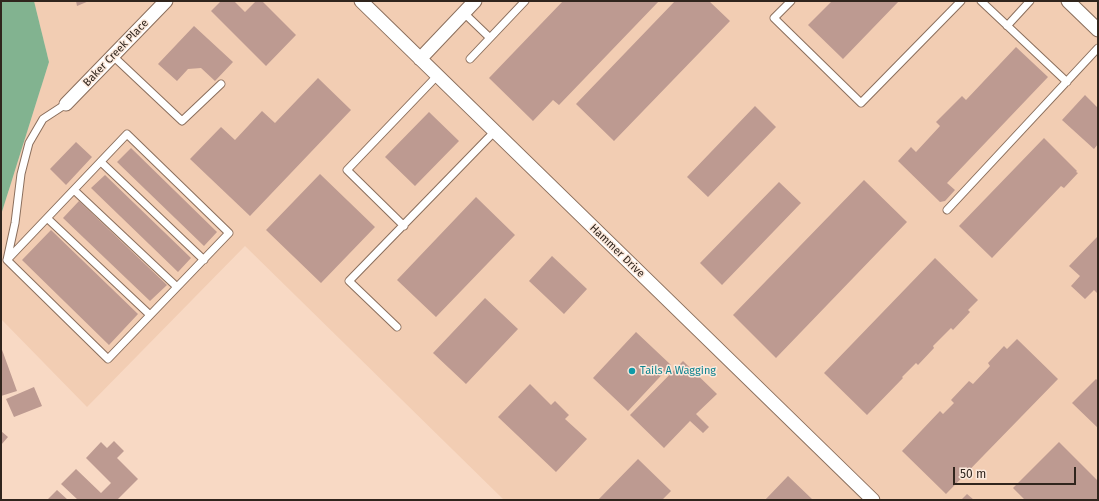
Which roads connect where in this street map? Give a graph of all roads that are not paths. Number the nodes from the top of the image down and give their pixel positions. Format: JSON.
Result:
{"nodes":[{"id":1,"x":166,"y":1,"type":"edge"},
{"id":2,"x":361,"y":1,"type":"edge"},
{"id":3,"x":475,"y":1,"type":"edge"},
{"id":4,"x":525,"y":1,"type":"edge"},
{"id":5,"x":791,"y":1,"type":"edge"},
{"id":6,"x":961,"y":1,"type":"edge"},
{"id":7,"x":981,"y":1,"type":"edge"},
{"id":8,"x":1030,"y":1,"type":"edge"},
{"id":9,"x":1068,"y":1,"type":"edge"},
{"id":10,"x":464,"y":13,"type":"junction"},
{"id":11,"x":1007,"y":26,"type":"junction"},
{"id":12,"x":1098,"y":30,"type":"edge"},
{"id":13,"x":490,"y":38,"type":"junction"},
{"id":14,"x":1098,"y":48,"type":"edge"},
{"id":15,"x":113,"y":56,"type":"junction"},
{"id":16,"x":420,"y":59,"type":"junction"},
{"id":17,"x":470,"y":59,"type":"dead end"},
{"id":18,"x":437,"y":76,"type":"junction"},
{"id":19,"x":1067,"y":82,"type":"junction"},
{"id":20,"x":221,"y":84,"type":"dead end"},
{"id":21,"x":66,"y":104,"type":"joint"},
{"id":22,"x":495,"y":132,"type":"junction"},
{"id":23,"x":101,"y":162,"type":"junction"},
{"id":24,"x":74,"y":190,"type":"junction"},
{"id":25,"x":947,"y":210,"type":"dead end"},
{"id":26,"x":47,"y":218,"type":"junction"},
{"id":27,"x":404,"y":226,"type":"junction"},
{"id":28,"x":7,"y":260,"type":"junction"},
{"id":29,"x":204,"y":260,"type":"junction"},
{"id":30,"x":177,"y":288,"type":"junction"},
{"id":31,"x":150,"y":315,"type":"junction"},
{"id":32,"x":397,"y":327,"type":"dead end"},
{"id":33,"x":873,"y":500,"type":"edge"}],
"edges":[{"from":1,"to":15,"type":"street","name":"Baker Creek Place"},
{"from":2,"to":16,"type":"street","name":"Hammer Drive"},
{"from":3,"to":10,"type":"street"},
{"from":4,"to":13,"type":"lane"},
{"from":5,"to":6,"type":"lane"},
{"from":7,"to":11,"type":"lane"},
{"from":8,"to":11,"type":"lane"},
{"from":9,"to":12,"type":"street"},
{"from":10,"to":13,"type":"lane"},
{"from":10,"to":16,"type":"street"},
{"from":11,"to":19,"type":"lane"},
{"from":13,"to":17,"type":"lane"},
{"from":14,"to":19,"type":"lane"},
{"from":15,"to":20,"type":"lane"},
{"from":15,"to":21,"type":"street","name":"Baker Creek Place"},
{"from":16,"to":18,"type":"street","name":"Hammer Drive"},
{"from":18,"to":22,"type":"street","name":"Hammer Drive"},
{"from":18,"to":27,"type":"lane"},
{"from":19,"to":25,"type":"lane"},
{"from":21,"to":28,"type":"lane"},
{"from":22,"to":27,"type":"lane"},
{"from":22,"to":33,"type":"street","name":"Hammer Drive"},
{"from":23,"to":24,"type":"lane"},
{"from":23,"to":29,"type":"lane"},
{"from":23,"to":29,"type":"lane"},
{"from":24,"to":26,"type":"lane"},
{"from":24,"to":30,"type":"lane"},
{"from":26,"to":28,"type":"lane"},
{"from":26,"to":31,"type":"lane"},
{"from":27,"to":32,"type":"lane"},
{"from":28,"to":31,"type":"lane"},
{"from":29,"to":30,"type":"lane"},
{"from":30,"to":31,"type":"lane"}]}
